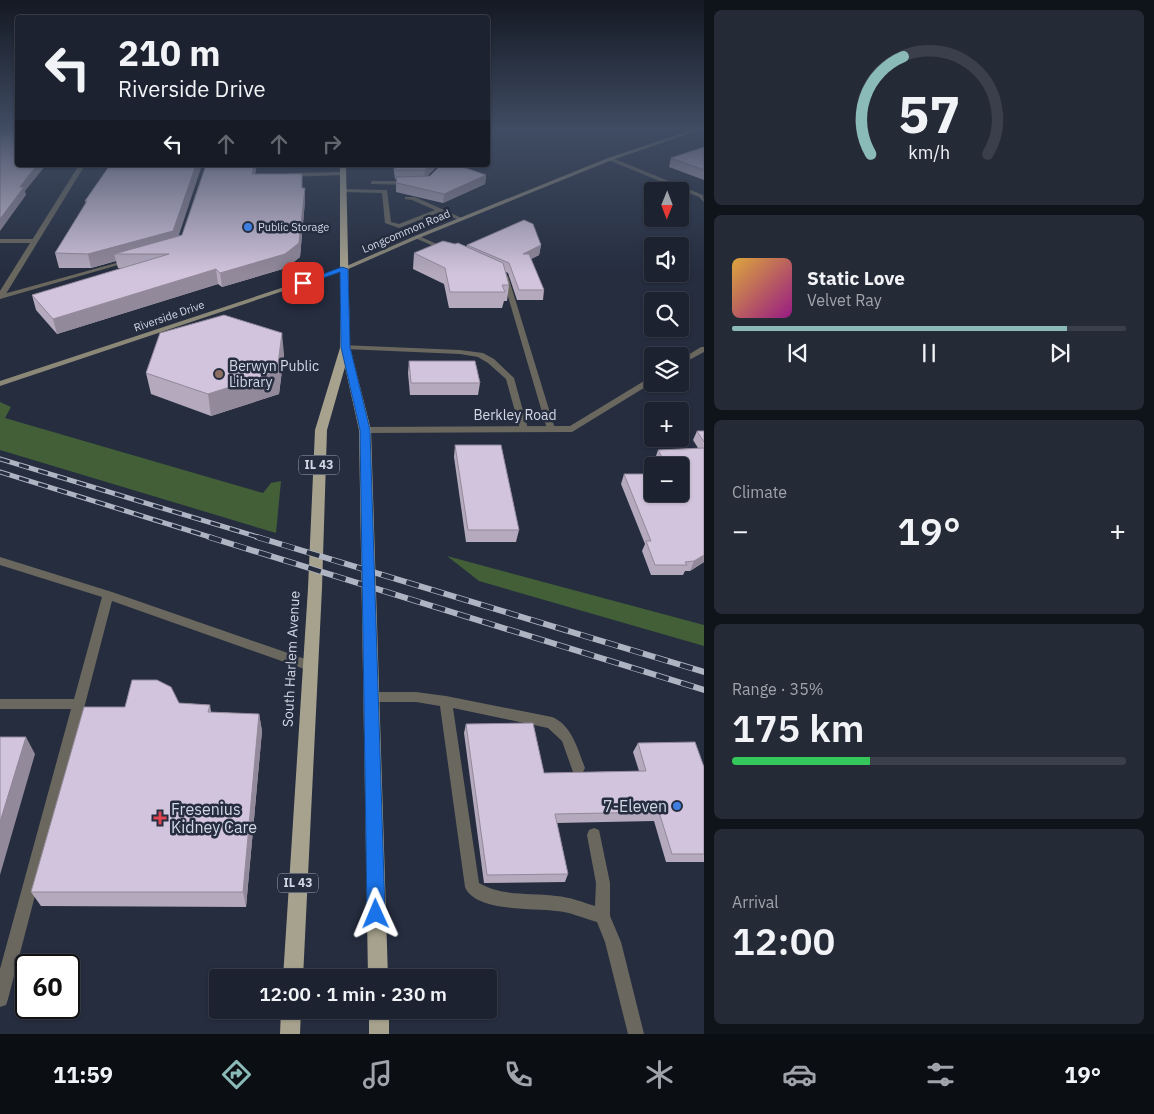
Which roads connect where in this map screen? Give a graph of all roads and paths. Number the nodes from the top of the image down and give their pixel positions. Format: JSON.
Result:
{"nodes":[{"id":1,"x":74,"y":177,"type":"edge"},
{"id":2,"x":343,"y":177,"type":"edge"},
{"id":3,"x":566,"y":177,"type":"edge"},
{"id":4,"x":654,"y":177,"type":"edge"},
{"id":5,"x":416,"y":183,"type":"edge"},
{"id":6,"x":343,"y":187,"type":"junction"},
{"id":7,"x":407,"y":198,"type":"edge"},
{"id":8,"x":704,"y":200,"type":"edge"},
{"id":9,"x":408,"y":205,"type":"dead end"},
{"id":10,"x":430,"y":205,"type":"junction"},
{"id":11,"x":440,"y":210,"type":"junction"},
{"id":12,"x":410,"y":213,"type":"dead end"},
{"id":13,"x":432,"y":213,"type":"junction"},
{"id":14,"x":461,"y":219,"type":"junction"},
{"id":15,"x":417,"y":237,"type":"junction"},
{"id":16,"x":0,"y":241,"type":"edge"},
{"id":17,"x":34,"y":241,"type":"junction"},
{"id":18,"x":453,"y":253,"type":"edge"},
{"id":19,"x":133,"y":260,"type":"edge"},
{"id":20,"x":344,"y":269,"type":"junction"},
{"id":21,"x":496,"y":272,"type":"edge"},
{"id":22,"x":0,"y":297,"type":"edge"},
{"id":23,"x":345,"y":347,"type":"junction"},
{"id":24,"x":704,"y":349,"type":"edge"},
{"id":25,"x":689,"y":358,"type":"edge"},
{"id":26,"x":1,"y":382,"type":"edge"},
{"id":27,"x":644,"y":385,"type":"edge"},
{"id":28,"x":524,"y":429,"type":"junction"},
{"id":29,"x":552,"y":429,"type":"junction"},
{"id":30,"x":365,"y":430,"type":"junction"},
{"id":31,"x":1,"y":561,"type":"edge"},
{"id":32,"x":108,"y":595,"type":"junction"},
{"id":33,"x":310,"y":666,"type":"junction"},
{"id":34,"x":372,"y":698,"type":"junction"},
{"id":35,"x":446,"y":701,"type":"junction"},
{"id":36,"x":0,"y":704,"type":"edge"},
{"id":37,"x":79,"y":704,"type":"junction"},
{"id":38,"x":578,"y":768,"type":"dead end"},
{"id":39,"x":594,"y":836,"type":"dead end"},
{"id":40,"x":602,"y":916,"type":"junction"},
{"id":41,"x":293,"y":969,"type":"edge"},
{"id":42,"x":378,"y":969,"type":"edge"},
{"id":43,"x":0,"y":999,"type":"edge"},
{"id":44,"x":291,"y":1019,"type":"edge"},
{"id":45,"x":378,"y":1019,"type":"edge"},
{"id":46,"x":290,"y":1034,"type":"edge"},
{"id":47,"x":379,"y":1034,"type":"edge"},
{"id":48,"x":636,"y":1034,"type":"edge"}],
"edges":[{"from":1,"to":17,"type":"street"},
{"from":2,"to":6,"type":"main road","name":"South Harlem Avenue","number":"IL 43"},
{"from":3,"to":14,"type":"street","name":"Longcommon Road"},
{"from":4,"to":8,"type":"street"},
{"from":5,"to":6,"type":"street"},
{"from":6,"to":13,"type":"street"},
{"from":6,"to":20,"type":"main road","name":"South Harlem Avenue","number":"IL 43"},
{"from":7,"to":10,"type":"street"},
{"from":9,"to":10,"type":"street"},
{"from":10,"to":11,"type":"street"},
{"from":11,"to":13,"type":"street"},
{"from":11,"to":14,"type":"street"},
{"from":12,"to":13,"type":"street"},
{"from":14,"to":15,"type":"street","name":"Longcommon Road"},
{"from":15,"to":18,"type":"street"},
{"from":15,"to":20,"type":"street","name":"Longcommon Road"},
{"from":16,"to":17,"type":"street"},
{"from":17,"to":22,"type":"street"},
{"from":19,"to":22,"type":"street"},
{"from":20,"to":23,"type":"main road","name":"South Harlem Avenue","number":"IL 43"},
{"from":20,"to":26,"type":"street","name":"Riverside Drive"},
{"from":21,"to":29,"type":"street"},
{"from":23,"to":28,"type":"street"},
{"from":23,"to":30,"type":"main road","name":"South Harlem Avenue","number":"IL 43"},
{"from":23,"to":33,"type":"main road","name":"South Harlem Avenue","number":"IL 43"},
{"from":24,"to":25,"type":"street"},
{"from":27,"to":29,"type":"street","name":"Berkley Road"},
{"from":28,"to":29,"type":"street","name":"Berkley Road"},
{"from":28,"to":30,"type":"street","name":"Berkley Road"},
{"from":30,"to":34,"type":"main road","name":"South Harlem Avenue","number":"IL 43"},
{"from":31,"to":32,"type":"street"},
{"from":32,"to":33,"type":"street"},
{"from":32,"to":37,"type":"street"},
{"from":33,"to":41,"type":"main road","name":"South Harlem Avenue","number":"IL 43"},
{"from":34,"to":35,"type":"street"},
{"from":34,"to":42,"type":"main road","name":"South Harlem Avenue","number":"IL 43"},
{"from":35,"to":38,"type":"street"},
{"from":35,"to":40,"type":"street"},
{"from":36,"to":37,"type":"street"},
{"from":37,"to":43,"type":"street"},
{"from":39,"to":40,"type":"street"},
{"from":40,"to":48,"type":"street"},
{"from":44,"to":46,"type":"main road"},
{"from":45,"to":47,"type":"main road"}]}
